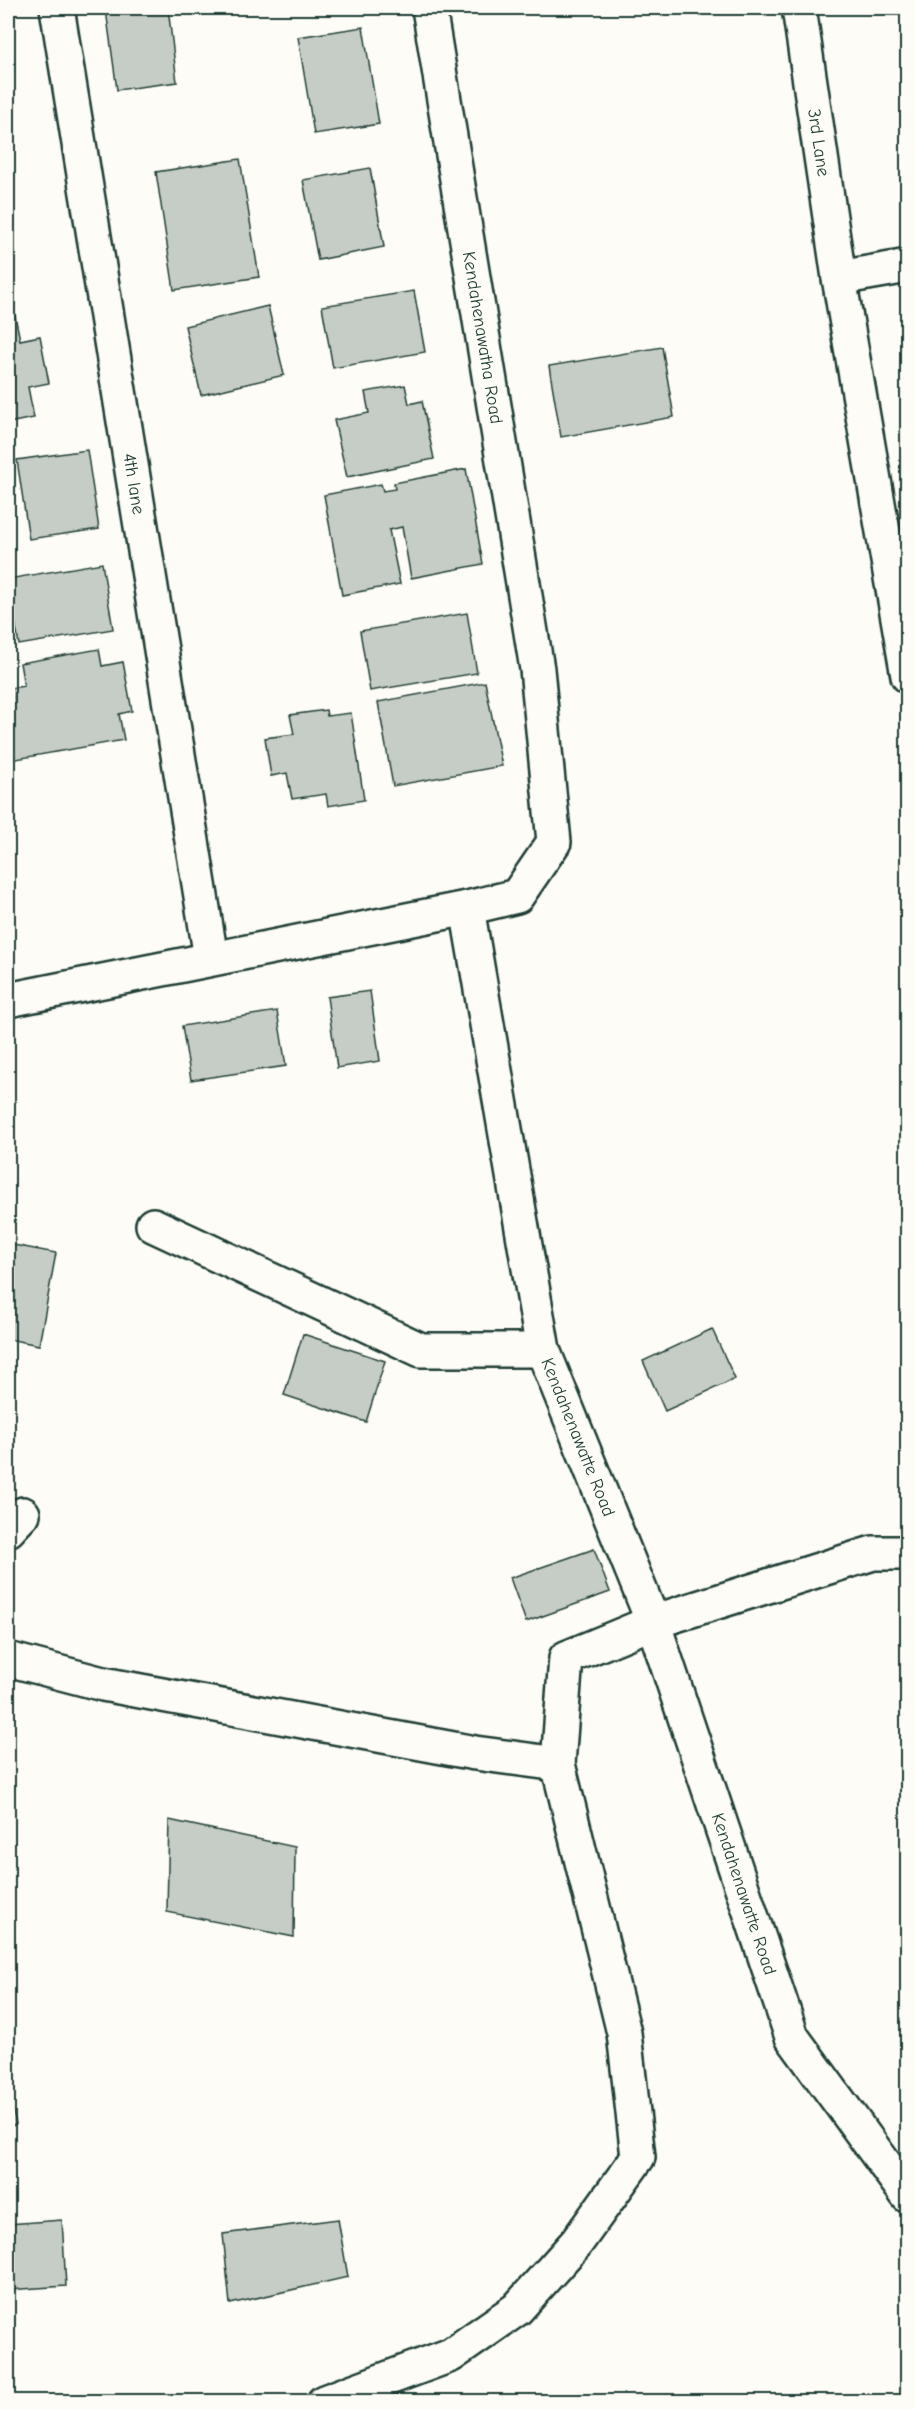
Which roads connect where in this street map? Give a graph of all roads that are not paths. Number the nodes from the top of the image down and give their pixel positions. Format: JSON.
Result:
{"nodes":[{"id":1,"x":57,"y":8,"type":"edge"},
{"id":2,"x":429,"y":8,"type":"edge"},
{"id":3,"x":799,"y":8,"type":"edge"},
{"id":4,"x":908,"y":266,"type":"edge"},
{"id":5,"x":839,"y":279,"type":"junction"},
{"id":6,"x":908,"y":676,"type":"edge"},
{"id":7,"x":467,"y":908,"type":"junction"},
{"id":8,"x":211,"y":958,"type":"junction"},
{"id":9,"x":8,"y":1000,"type":"edge"},
{"id":10,"x":153,"y":1224,"type":"dead end"},
{"id":11,"x":543,"y":1350,"type":"junction"},
{"id":12,"x":908,"y":1553,"type":"edge"},
{"id":13,"x":653,"y":1622,"type":"junction"},
{"id":14,"x":8,"y":1659,"type":"edge"},
{"id":15,"x":558,"y":1764,"type":"junction"},
{"id":16,"x":908,"y":2196,"type":"edge"},
{"id":17,"x":324,"y":2402,"type":"edge"}],
"edges":[{"from":1,"to":8,"type":"street","name":"4th lane"},
{"from":2,"to":7,"type":"street","name":"Kendahenawatha Road"},
{"from":3,"to":5,"type":"street","name":"3rd Lane"},
{"from":4,"to":5,"type":"street"},
{"from":5,"to":6,"type":"street","name":"3rd Lane"},
{"from":7,"to":8,"type":"street"},
{"from":7,"to":11,"type":"street","name":"Kendahenawatte Road"},
{"from":8,"to":9,"type":"street"},
{"from":10,"to":11,"type":"street"},
{"from":11,"to":13,"type":"street","name":"Kendahenawatte Road"},
{"from":12,"to":13,"type":"street"},
{"from":13,"to":15,"type":"street"},
{"from":13,"to":16,"type":"street","name":"Kendahenawatte Road"},
{"from":14,"to":15,"type":"street"},
{"from":15,"to":17,"type":"street"}]}
